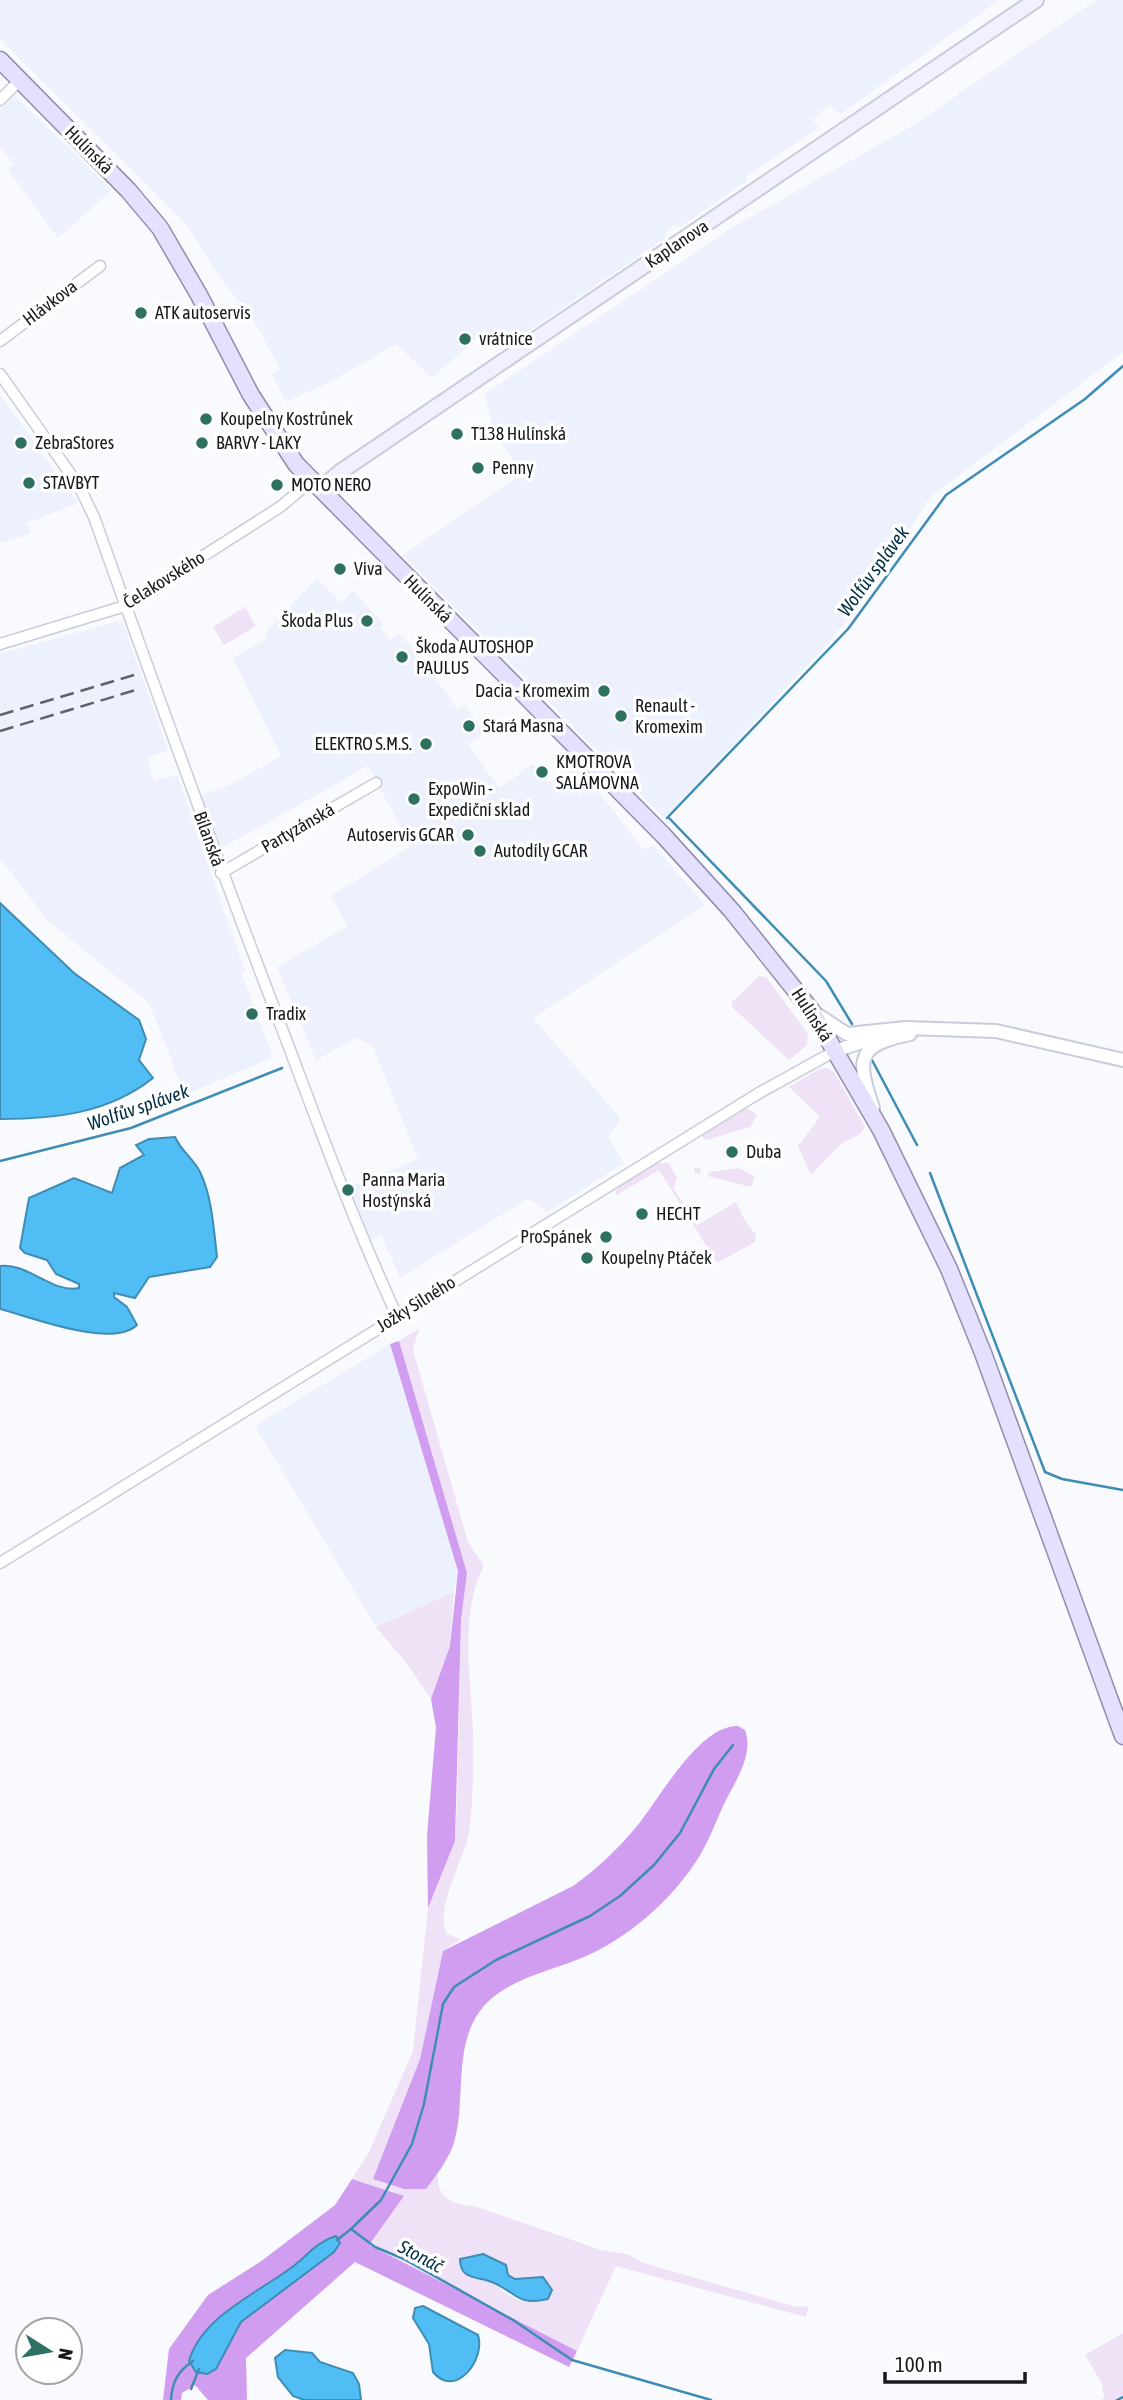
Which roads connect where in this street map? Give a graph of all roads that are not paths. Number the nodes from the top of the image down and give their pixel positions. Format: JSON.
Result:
{"nodes":[{"id":1,"x":1035,"y":0,"type":"edge"},
{"id":2,"x":0,"y":60,"type":"edge"},
{"id":3,"x":20,"y":80,"type":"junction"},
{"id":4,"x":0,"y":100,"type":"edge"},
{"id":5,"x":100,"y":266,"type":"dead end"},
{"id":6,"x":0,"y":341,"type":"edge"},
{"id":7,"x":0,"y":374,"type":"edge"},
{"id":8,"x":315,"y":485,"type":"junction"},
{"id":9,"x":125,"y":606,"type":"junction"},
{"id":10,"x":0,"y":644,"type":"edge"},
{"id":11,"x":376,"y":783,"type":"dead end"},
{"id":12,"x":221,"y":873,"type":"junction"},
{"id":13,"x":811,"y":1010,"type":"junction"},
{"id":14,"x":927,"y":1030,"type":"junction"},
{"id":15,"x":835,"y":1051,"type":"junction"},
{"id":16,"x":1123,"y":1060,"type":"edge"},
{"id":17,"x":881,"y":1130,"type":"junction"},
{"id":18,"x":397,"y":1316,"type":"junction"},
{"id":19,"x":0,"y":1563,"type":"edge"},
{"id":20,"x":1123,"y":1736,"type":"edge"}],
"edges":[{"from":1,"to":8,"type":"main road","name":"Kaplanova"},
{"from":2,"to":3,"type":"main road","name":"Hulínská"},
{"from":3,"to":4,"type":"street"},
{"from":3,"to":8,"type":"main road","name":"Hulínská"},
{"from":5,"to":6,"type":"street","name":"Hlávkova"},
{"from":7,"to":9,"type":"street","name":"Bílanská"},
{"from":8,"to":9,"type":"street","name":"Čelakovského"},
{"from":8,"to":13,"type":"main road","name":"Hulínská"},
{"from":9,"to":10,"type":"street","name":"Čelakovského"},
{"from":9,"to":12,"type":"street","name":"Bílanská"},
{"from":11,"to":12,"type":"street","name":"Partyzánská"},
{"from":12,"to":18,"type":"street","name":"Bílanská"},
{"from":13,"to":14,"type":"street"},
{"from":13,"to":15,"type":"main road","name":"Hulínská"},
{"from":14,"to":15,"type":"street"},
{"from":14,"to":16,"type":"street"},
{"from":14,"to":17,"type":"street"},
{"from":15,"to":17,"type":"main road","name":"Hulínská"},
{"from":15,"to":18,"type":"street","name":"Jožky Silného"},
{"from":17,"to":20,"type":"main road","name":"Hulínská"},
{"from":18,"to":19,"type":"street","name":"Jožky Silného"}]}
